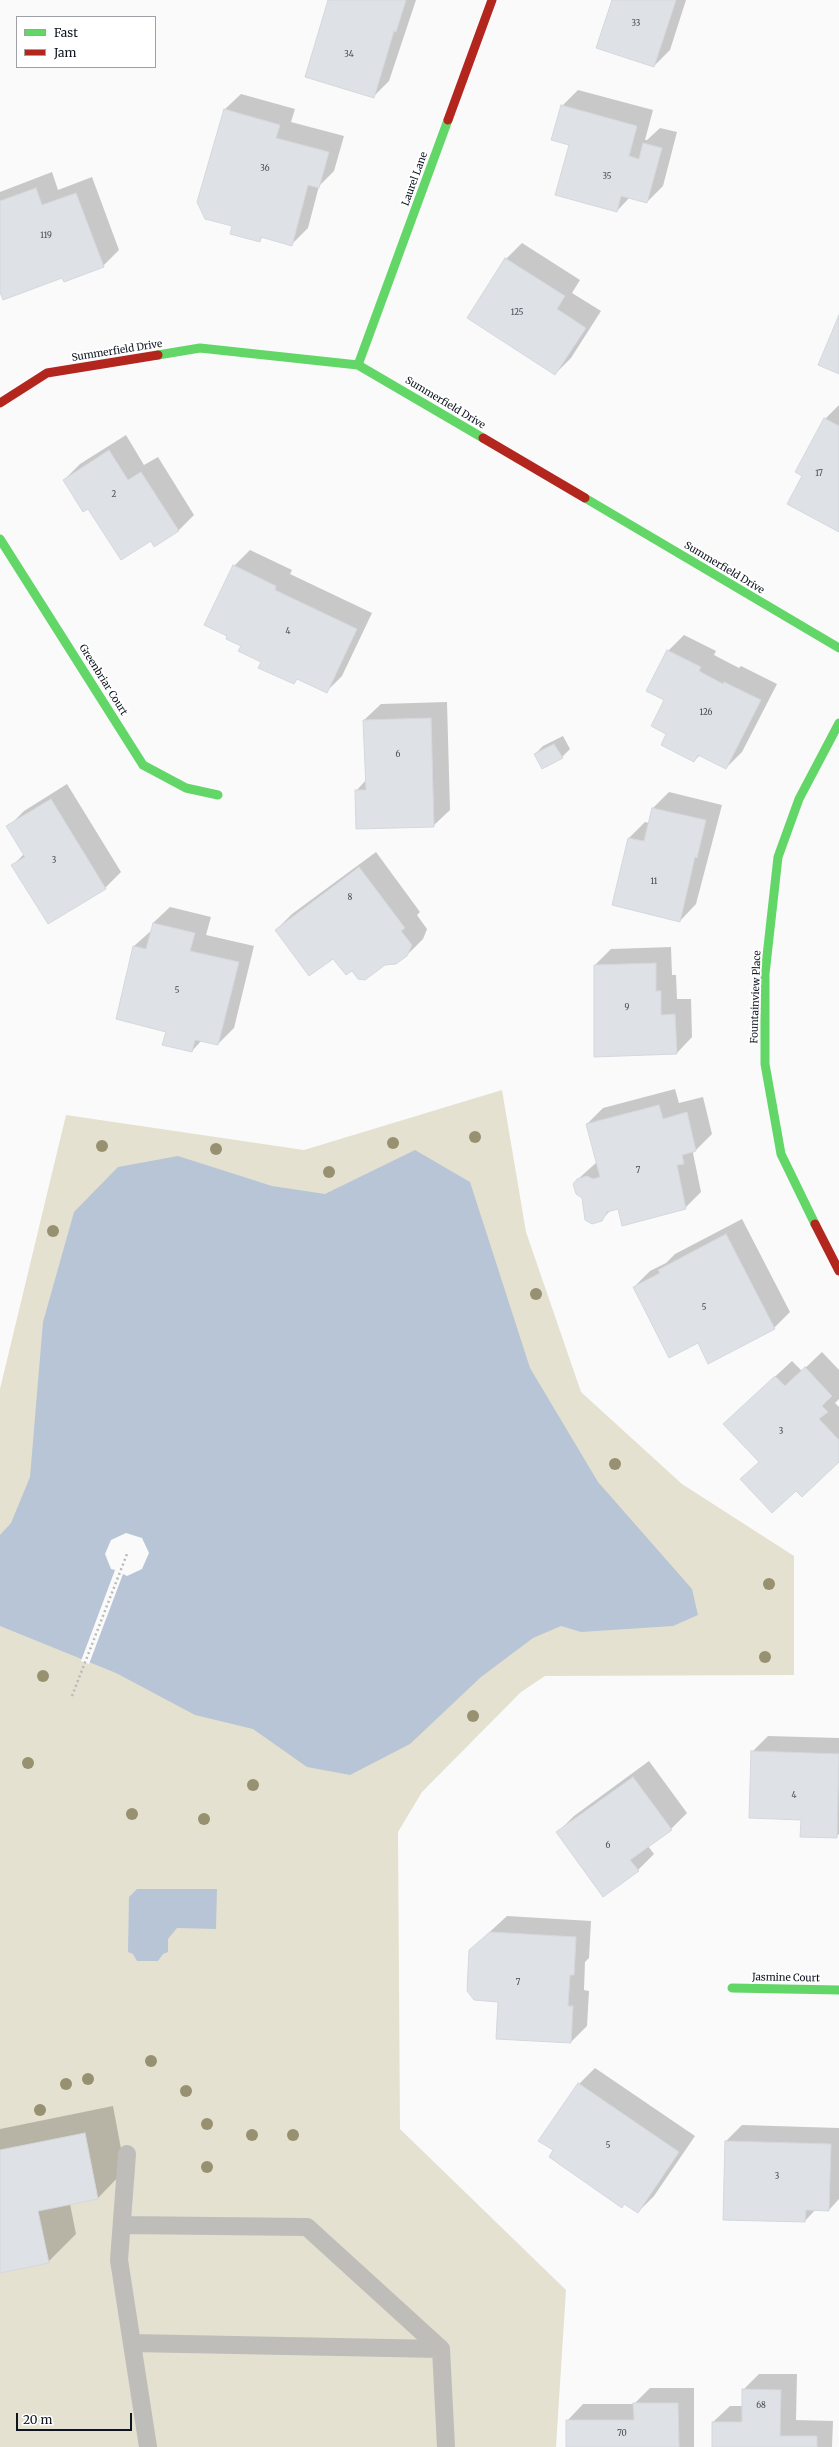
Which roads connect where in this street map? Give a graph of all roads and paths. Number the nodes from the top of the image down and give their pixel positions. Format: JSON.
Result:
{"nodes":[{"id":1,"x":492,"y":0,"type":"edge"},
{"id":2,"x":358,"y":365,"type":"junction"},
{"id":3,"x":0,"y":403,"type":"edge"},
{"id":4,"x":0,"y":539,"type":"edge"},
{"id":5,"x":839,"y":648,"type":"edge"},
{"id":6,"x":839,"y":723,"type":"edge"},
{"id":7,"x":218,"y":795,"type":"dead end"},
{"id":8,"x":839,"y":1271,"type":"edge"},
{"id":9,"x":127,"y":1554,"type":"dead end"},
{"id":10,"x":72,"y":1696,"type":"dead end"},
{"id":11,"x":732,"y":1988,"type":"dead end"},
{"id":12,"x":839,"y":1990,"type":"edge"},
{"id":13,"x":127,"y":2154,"type":"dead end"},
{"id":14,"x":122,"y":2225,"type":"junction"},
{"id":15,"x":132,"y":2343,"type":"junction"},
{"id":16,"x":441,"y":2349,"type":"junction"},
{"id":17,"x":148,"y":2447,"type":"edge"},
{"id":18,"x":446,"y":2447,"type":"edge"}],
"edges":[{"from":1,"to":2,"type":"street","name":"Laurel Lane"},
{"from":2,"to":3,"type":"street","name":"Summerfield Drive"},
{"from":2,"to":5,"type":"street","name":"Summerfield Drive"},
{"from":4,"to":7,"type":"street","name":"Greenbriar Court"},
{"from":6,"to":8,"type":"street","name":"Fountainview Place"},
{"from":9,"to":10,"type":"path"},
{"from":11,"to":12,"type":"street","name":"Jasmine Court"},
{"from":13,"to":14,"type":"lane"},
{"from":14,"to":15,"type":"lane"},
{"from":14,"to":16,"type":"lane"},
{"from":15,"to":16,"type":"lane"},
{"from":15,"to":17,"type":"lane"},
{"from":16,"to":18,"type":"lane"}]}
